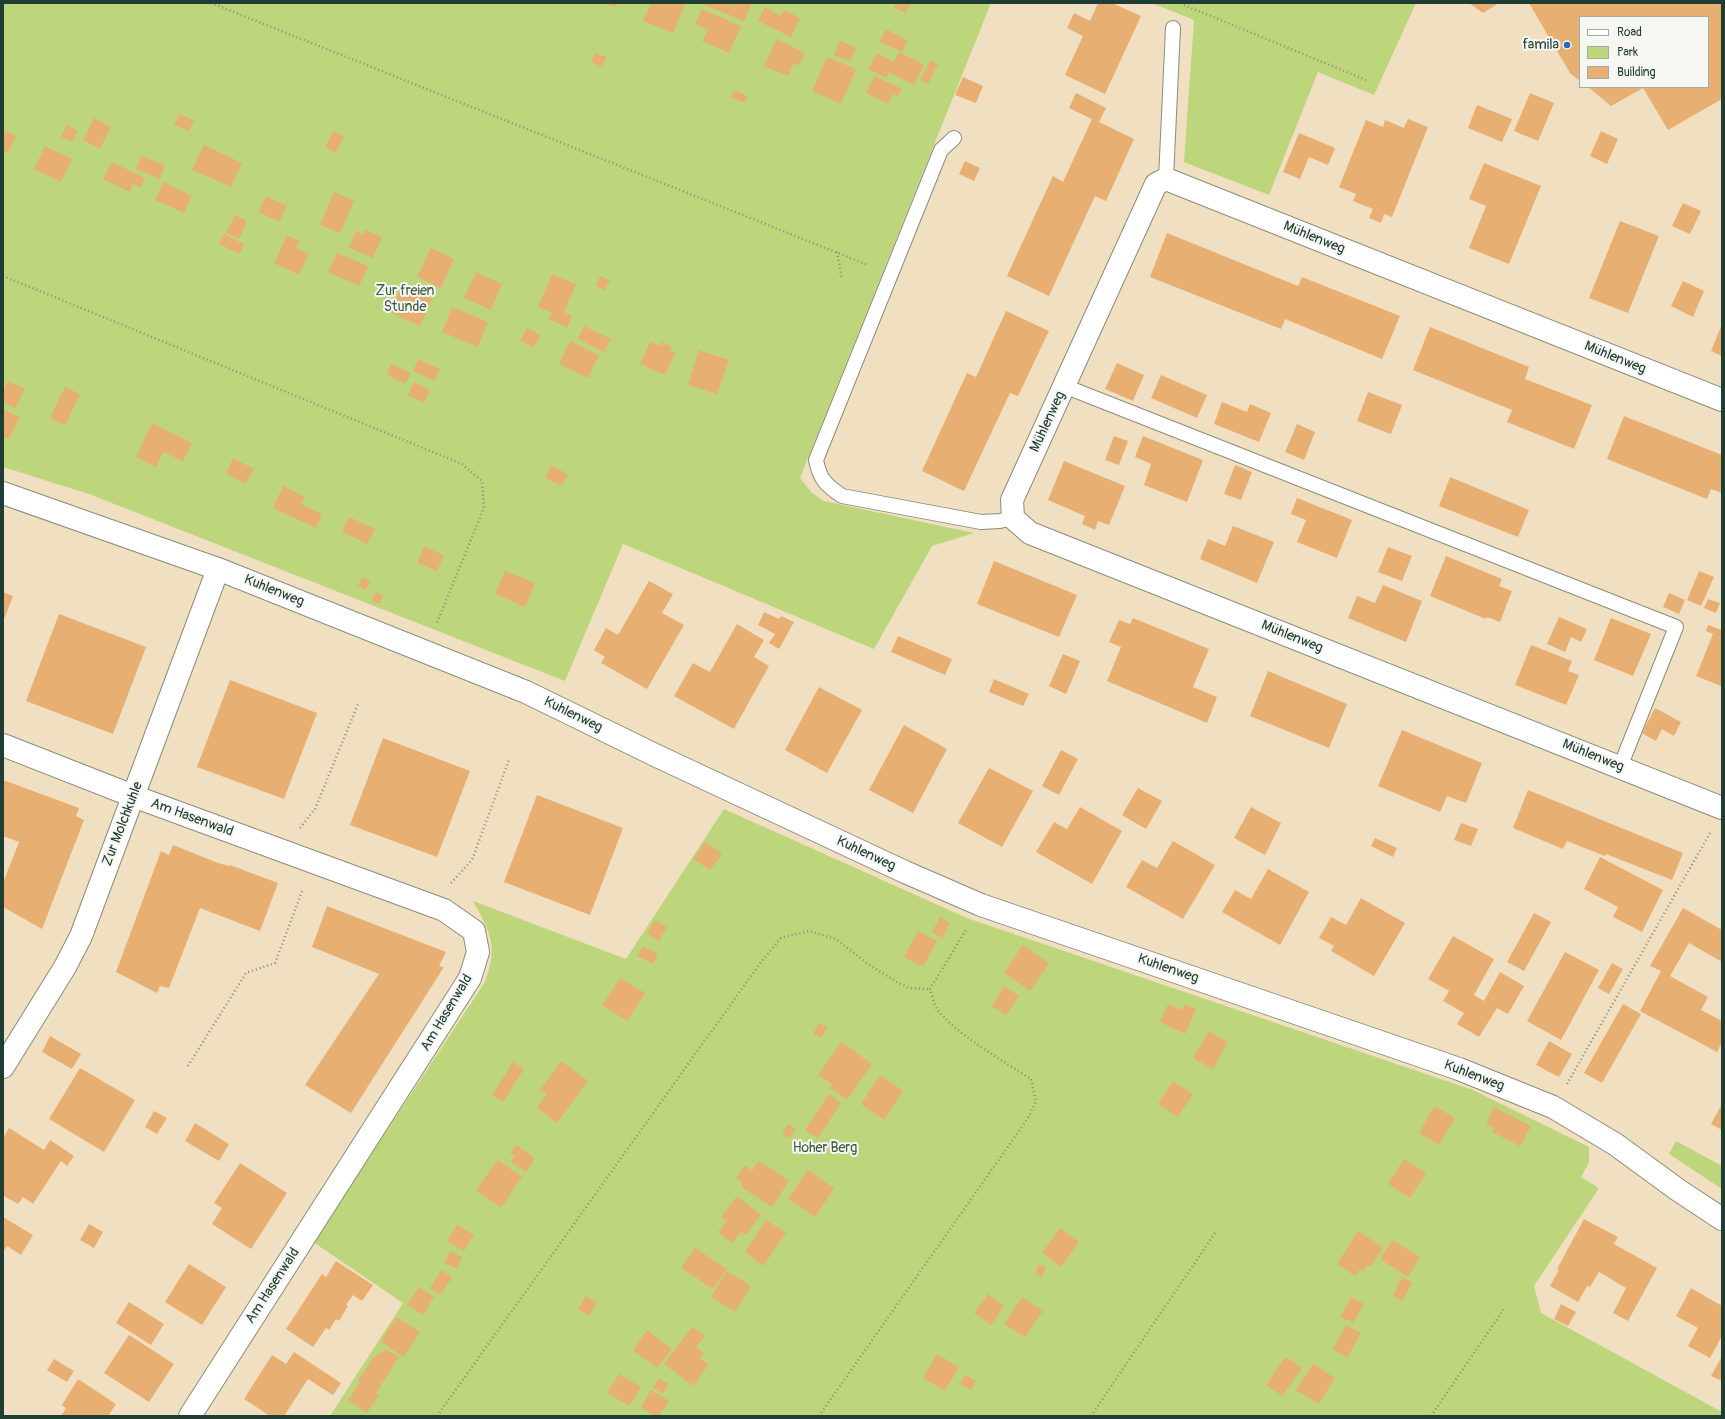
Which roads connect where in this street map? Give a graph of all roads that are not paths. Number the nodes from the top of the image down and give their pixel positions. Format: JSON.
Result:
{"nodes":[{"id":1,"x":1173,"y":28,"type":"dead end"},
{"id":2,"x":954,"y":138,"type":"dead end"},
{"id":3,"x":1166,"y":180,"type":"junction"},
{"id":4,"x":1064,"y":386,"type":"junction"},
{"id":5,"x":1722,"y":400,"type":"edge"},
{"id":6,"x":3,"y":493,"type":"edge"},
{"id":7,"x":1013,"y":518,"type":"junction"},
{"id":8,"x":218,"y":569,"type":"junction"},
{"id":9,"x":3,"y":745,"type":"edge"},
{"id":10,"x":1620,"y":767,"type":"junction"},
{"id":11,"x":133,"y":796,"type":"junction"},
{"id":12,"x":1722,"y":808,"type":"edge"},
{"id":13,"x":3,"y":1067,"type":"edge"},
{"id":14,"x":1722,"y":1219,"type":"edge"},
{"id":15,"x":190,"y":1416,"type":"edge"}],
"edges":[{"from":1,"to":3,"type":"lane"},
{"from":2,"to":7,"type":"lane"},
{"from":3,"to":4,"type":"street","name":"Mühlenweg"},
{"from":3,"to":5,"type":"street","name":"Mühlenweg"},
{"from":4,"to":7,"type":"street","name":"Mühlenweg"},
{"from":4,"to":10,"type":"lane"},
{"from":6,"to":8,"type":"street","name":"Kuhlenweg"},
{"from":7,"to":10,"type":"street","name":"Mühlenweg"},
{"from":8,"to":11,"type":"street","name":"Zur Molchkuhle"},
{"from":8,"to":14,"type":"street","name":"Kuhlenweg"},
{"from":9,"to":11,"type":"street","name":"Am Hasenwald"},
{"from":10,"to":12,"type":"street","name":"Mühlenweg"},
{"from":11,"to":13,"type":"street","name":"Zur Molchkuhle"},
{"from":11,"to":15,"type":"street","name":"Am Hasenwald"}]}
